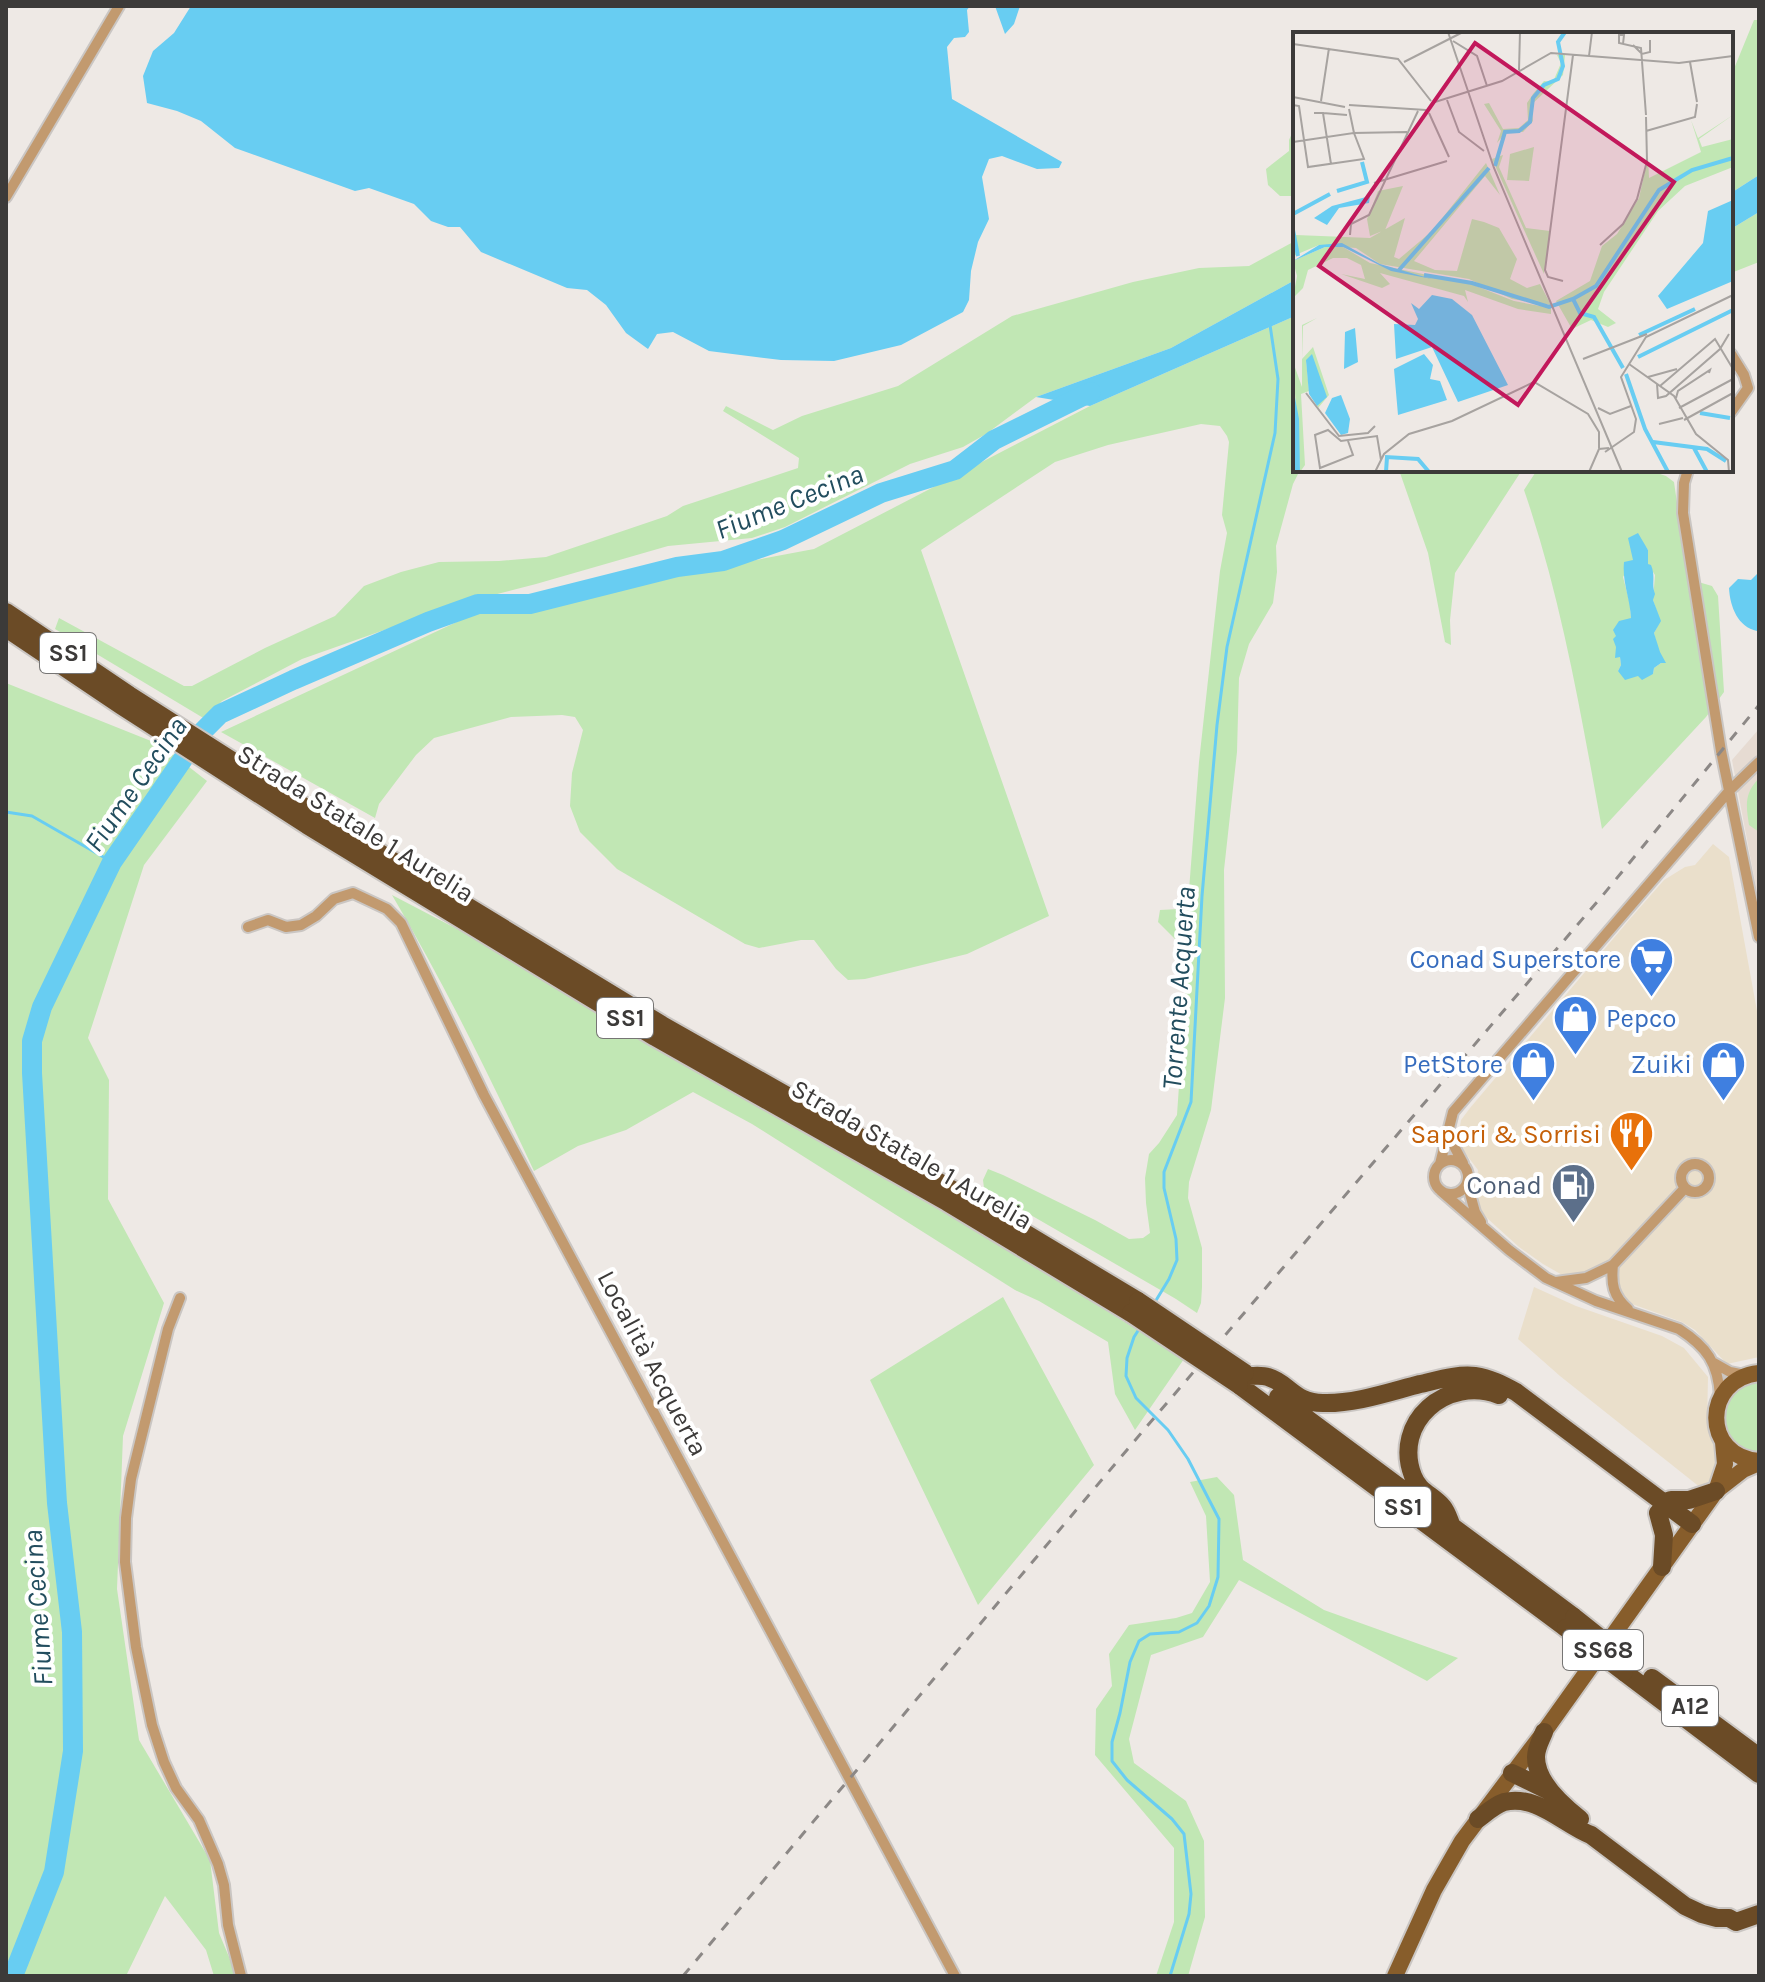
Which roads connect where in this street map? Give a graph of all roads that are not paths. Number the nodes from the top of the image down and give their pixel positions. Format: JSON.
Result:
{"nodes":[{"id":1,"x":119,"y":6,"type":"edge"},
{"id":2,"x":6,"y":197,"type":"edge"},
{"id":3,"x":1733,"y":357,"type":"edge"},
{"id":4,"x":1733,"y":409,"type":"edge"},
{"id":5,"x":1687,"y":472,"type":"edge"},
{"id":6,"x":6,"y":612,"type":"edge"},
{"id":7,"x":6,"y":628,"type":"edge"},
{"id":8,"x":126,"y":700,"type":"junction"},
{"id":9,"x":1759,"y":762,"type":"edge"},
{"id":10,"x":1730,"y":790,"type":"junction"},
{"id":11,"x":248,"y":927,"type":"dead end"},
{"id":12,"x":1759,"y":937,"type":"edge"},
{"id":13,"x":1449,"y":1128,"type":"junction"},
{"id":14,"x":1440,"y":1164,"type":"junction"},
{"id":15,"x":1464,"y":1166,"type":"junction"},
{"id":16,"x":1467,"y":1183,"type":"junction"},
{"id":17,"x":1685,"y":1188,"type":"dead end"},
{"id":18,"x":1441,"y":1191,"type":"junction"},
{"id":19,"x":1487,"y":1230,"type":"junction"},
{"id":20,"x":1613,"y":1265,"type":"junction"},
{"id":21,"x":1554,"y":1282,"type":"junction"},
{"id":22,"x":180,"y":1298,"type":"dead end"},
{"id":23,"x":1633,"y":1313,"type":"junction"},
{"id":24,"x":1714,"y":1363,"type":"junction"},
{"id":25,"x":1753,"y":1374,"type":"edge"},
{"id":26,"x":1244,"y":1378,"type":"junction"},
{"id":27,"x":1720,"y":1398,"type":"junction"},
{"id":28,"x":1723,"y":1442,"type":"junction"},
{"id":29,"x":1759,"y":1462,"type":"edge"},
{"id":30,"x":1716,"y":1491,"type":"junction"},
{"id":31,"x":1662,"y":1508,"type":"junction"},
{"id":32,"x":1451,"y":1524,"type":"junction"},
{"id":33,"x":1690,"y":1528,"type":"junction"},
{"id":34,"x":1662,"y":1567,"type":"junction"},
{"id":35,"x":1570,"y":1622,"type":"junction"},
{"id":36,"x":1544,"y":1732,"type":"junction"},
{"id":37,"x":1755,"y":1766,"type":"edge"},
{"id":38,"x":1512,"y":1773,"type":"junction"},
{"id":39,"x":1759,"y":1786,"type":"edge"},
{"id":40,"x":1544,"y":1799,"type":"junction"},
{"id":41,"x":1478,"y":1819,"type":"junction"},
{"id":42,"x":1759,"y":1903,"type":"edge"},
{"id":43,"x":1759,"y":1914,"type":"edge"},
{"id":44,"x":1729,"y":1918,"type":"junction"},
{"id":45,"x":241,"y":1976,"type":"edge"},
{"id":46,"x":955,"y":1976,"type":"edge"},
{"id":47,"x":1395,"y":1976,"type":"edge"}],
"edges":[{"from":1,"to":2,"type":"street"},
{"from":3,"to":4,"type":"street"},
{"from":5,"to":10,"type":"street"},
{"from":6,"to":8,"type":"highway","name":"Strada Statale 1 Aurelia","number":"SS1"},
{"from":7,"to":8,"type":"highway","name":"Strada Statale 1 Aurelia","number":"SS1"},
{"from":8,"to":26,"type":"highway","name":"Strada Statale 1 Aurelia","number":"SS1","bridge":true},
{"from":9,"to":10,"type":"street"},
{"from":10,"to":12,"type":"street"},
{"from":10,"to":13,"type":"street"},
{"from":11,"to":46,"type":"street","name":"Località Acquerta"},
{"from":13,"to":14,"type":"street"},
{"from":13,"to":15,"type":"street"},
{"from":14,"to":15,"type":"street"},
{"from":14,"to":18,"type":"street"},
{"from":15,"to":16,"type":"street"},
{"from":16,"to":18,"type":"street"},
{"from":16,"to":19,"type":"street"},
{"from":17,"to":20,"type":"street"},
{"from":18,"to":19,"type":"street"},
{"from":19,"to":21,"type":"street"},
{"from":20,"to":21,"type":"street"},
{"from":20,"to":23,"type":"street"},
{"from":21,"to":23,"type":"street"},
{"from":22,"to":45,"type":"street"},
{"from":23,"to":24,"type":"street"},
{"from":24,"to":25,"type":"street"},
{"from":24,"to":27,"type":"street"},
{"from":25,"to":27,"type":"main road"},
{"from":26,"to":31,"type":"highway"},
{"from":26,"to":32,"type":"highway","name":"Strada Statale 1 Aurelia","number":"SS1"},
{"from":26,"to":35,"type":"highway","name":"Strada Statale 1 Aurelia","number":"SS1"},
{"from":27,"to":28,"type":"main road","number":"SS68"},
{"from":28,"to":29,"type":"main road","number":"SS68"},
{"from":28,"to":30,"type":"main road","number":"SS68"},
{"from":29,"to":30,"type":"main road","number":"SS68"},
{"from":30,"to":31,"type":"highway"},
{"from":30,"to":33,"type":"main road","number":"SS68"},
{"from":31,"to":32,"type":"highway","number":"SS1"},
{"from":31,"to":33,"type":"highway"},
{"from":31,"to":34,"type":"highway"},
{"from":32,"to":35,"type":"highway","name":"Strada Statale 1 Aurelia","number":"SS1"},
{"from":33,"to":34,"type":"main road","number":"SS68"},
{"from":34,"to":36,"type":"main road","number":"SS68"},
{"from":35,"to":37,"type":"highway","name":"Strada Statale 1 Aurelia","number":"SS1","bridge":true},
{"from":36,"to":38,"type":"main road","number":"SS68"},
{"from":36,"to":40,"type":"highway"},
{"from":37,"to":39,"type":"highway"},
{"from":38,"to":40,"type":"highway"},
{"from":38,"to":41,"type":"main road","number":"SS68"},
{"from":40,"to":41,"type":"highway"},
{"from":40,"to":44,"type":"highway"},
{"from":41,"to":47,"type":"main road","number":"SS68"},
{"from":42,"to":44,"type":"highway"},
{"from":43,"to":44,"type":"highway"}]}
